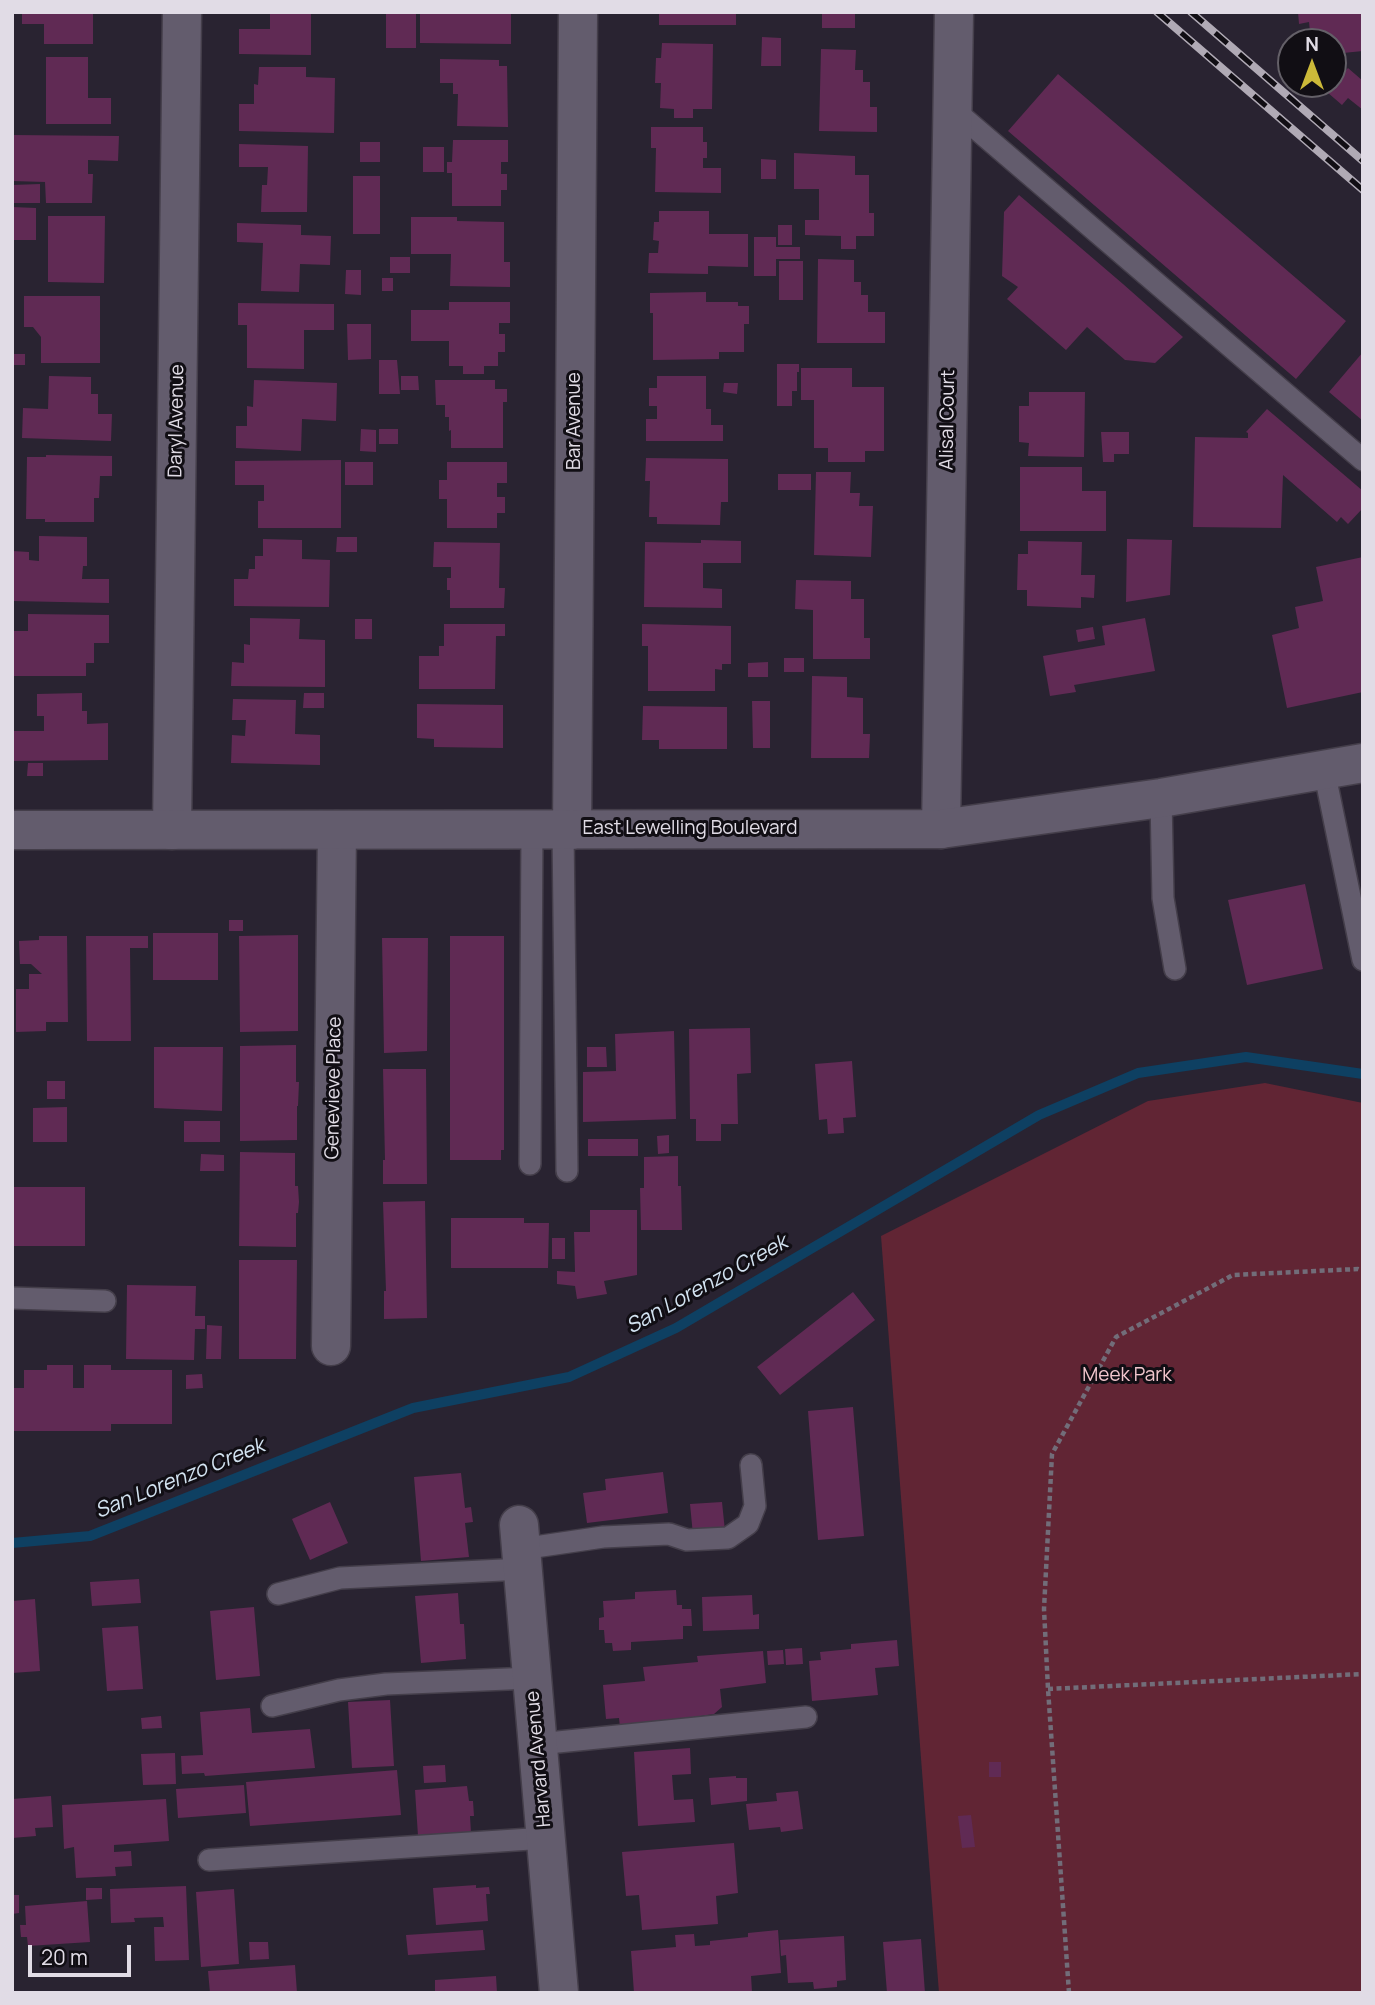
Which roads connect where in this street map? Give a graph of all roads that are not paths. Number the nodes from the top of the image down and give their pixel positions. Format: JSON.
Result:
{"nodes":[{"id":1,"x":182,"y":12,"type":"edge"},
{"id":2,"x":578,"y":12,"type":"edge"},
{"id":3,"x":954,"y":12,"type":"edge"},
{"id":4,"x":953,"y":109,"type":"junction"},
{"id":5,"x":1363,"y":460,"type":"edge"},
{"id":6,"x":1363,"y":763,"type":"edge"},
{"id":7,"x":1324,"y":770,"type":"junction"},
{"id":8,"x":1161,"y":798,"type":"junction"},
{"id":9,"x":941,"y":829,"type":"junction"},
{"id":10,"x":12,"y":830,"type":"edge"},
{"id":11,"x":172,"y":830,"type":"junction"},
{"id":12,"x":337,"y":830,"type":"junction"},
{"id":13,"x":556,"y":830,"type":"junction"},
{"id":14,"x":1363,"y":960,"type":"edge"},
{"id":15,"x":1175,"y":969,"type":"dead end"},
{"id":16,"x":530,"y":1164,"type":"dead end"},
{"id":17,"x":567,"y":1171,"type":"dead end"},
{"id":18,"x":12,"y":1298,"type":"edge"},
{"id":19,"x":105,"y":1301,"type":"dead end"},
{"id":20,"x":331,"y":1346,"type":"dead end"},
{"id":21,"x":751,"y":1465,"type":"dead end"},
{"id":22,"x":521,"y":1548,"type":"junction"},
{"id":23,"x":278,"y":1594,"type":"dead end"},
{"id":24,"x":532,"y":1678,"type":"junction"},
{"id":25,"x":272,"y":1706,"type":"dead end"},
{"id":26,"x":806,"y":1717,"type":"dead end"},
{"id":27,"x":538,"y":1744,"type":"junction"},
{"id":28,"x":546,"y":1838,"type":"junction"},
{"id":29,"x":209,"y":1860,"type":"dead end"},
{"id":30,"x":559,"y":1993,"type":"edge"}],
"edges":[{"from":1,"to":11,"type":"street","name":"Daryl Avenue"},
{"from":2,"to":13,"type":"street","name":"Bar Avenue"},
{"from":3,"to":4,"type":"street","name":"Alisal Court"},
{"from":4,"to":5,"type":"lane"},
{"from":4,"to":9,"type":"street","name":"Alisal Court"},
{"from":6,"to":7,"type":"street","name":"East Lewelling Boulevard"},
{"from":7,"to":8,"type":"street","name":"East Lewelling Boulevard"},
{"from":7,"to":14,"type":"lane"},
{"from":8,"to":9,"type":"street","name":"East Lewelling Boulevard"},
{"from":8,"to":15,"type":"lane"},
{"from":9,"to":13,"type":"street","name":"East Lewelling Boulevard"},
{"from":10,"to":11,"type":"street","name":"East Lewelling Boulevard"},
{"from":11,"to":12,"type":"street","name":"East Lewelling Boulevard"},
{"from":12,"to":13,"type":"street","name":"East Lewelling Boulevard"},
{"from":12,"to":20,"type":"street","name":"Genevieve Place"},
{"from":13,"to":16,"type":"lane"},
{"from":13,"to":17,"type":"lane"},
{"from":18,"to":19,"type":"lane"},
{"from":21,"to":22,"type":"lane"},
{"from":22,"to":23,"type":"lane"},
{"from":22,"to":24,"type":"street","name":"Harvard Avenue"},
{"from":24,"to":25,"type":"lane"},
{"from":24,"to":27,"type":"street","name":"Harvard Avenue"},
{"from":26,"to":27,"type":"lane"},
{"from":27,"to":28,"type":"street","name":"Harvard Avenue"},
{"from":28,"to":29,"type":"lane"},
{"from":28,"to":30,"type":"street","name":"Harvard Avenue"}]}
